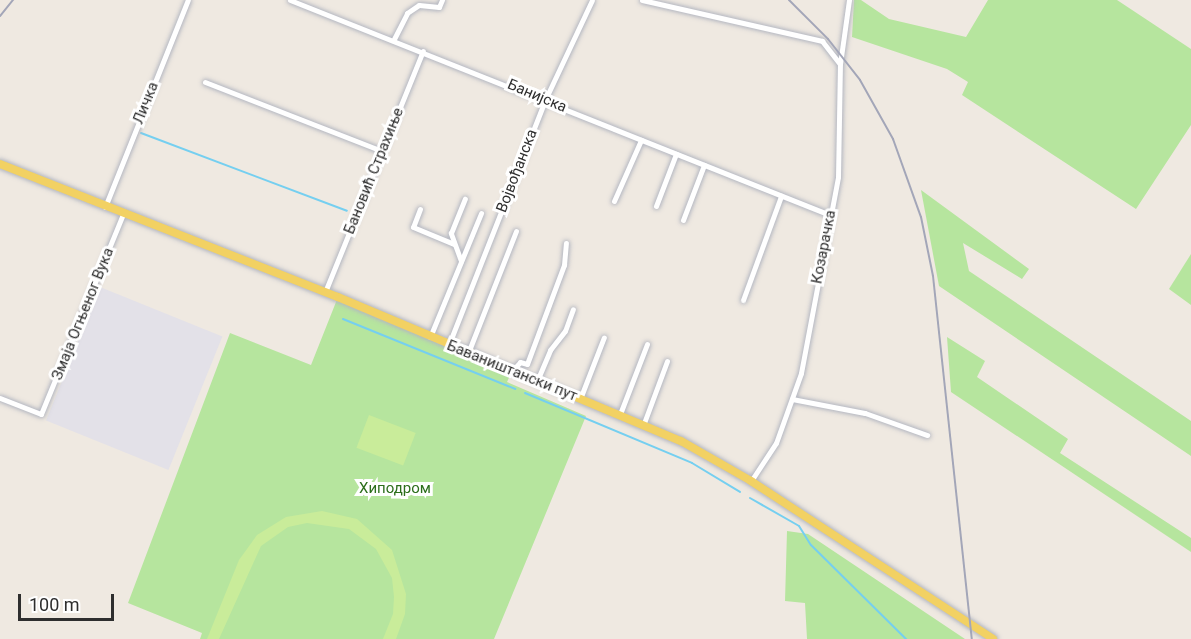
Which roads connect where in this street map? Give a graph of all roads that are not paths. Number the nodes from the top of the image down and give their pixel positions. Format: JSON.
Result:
{"nodes":[{"id":1,"x":188,"y":0,"type":"edge"},
{"id":2,"x":290,"y":0,"type":"edge"},
{"id":3,"x":442,"y":0,"type":"edge"},
{"id":4,"x":592,"y":0,"type":"edge"},
{"id":5,"x":642,"y":0,"type":"edge"},
{"id":6,"x":849,"y":0,"type":"edge"},
{"id":7,"x":394,"y":39,"type":"junction"},
{"id":8,"x":423,"y":51,"type":"junction"},
{"id":9,"x":840,"y":64,"type":"junction"},
{"id":10,"x":205,"y":82,"type":"dead end"},
{"id":11,"x":545,"y":100,"type":"junction"},
{"id":12,"x":640,"y":140,"type":"junction"},
{"id":13,"x":382,"y":151,"type":"junction"},
{"id":14,"x":676,"y":154,"type":"junction"},
{"id":15,"x":0,"y":164,"type":"edge"},
{"id":16,"x":704,"y":165,"type":"junction"},
{"id":17,"x":782,"y":196,"type":"junction"},
{"id":18,"x":465,"y":199,"type":"dead end"},
{"id":19,"x":614,"y":201,"type":"dead end"},
{"id":20,"x":656,"y":206,"type":"dead end"},
{"id":21,"x":105,"y":207,"type":"junction"},
{"id":22,"x":420,"y":209,"type":"dead end"},
{"id":23,"x":481,"y":213,"type":"dead end"},
{"id":24,"x":123,"y":214,"type":"junction"},
{"id":25,"x":830,"y":215,"type":"junction"},
{"id":26,"x":683,"y":220,"type":"dead end"},
{"id":27,"x":516,"y":231,"type":"dead end"},
{"id":28,"x":566,"y":243,"type":"dead end"},
{"id":29,"x":455,"y":244,"type":"junction"},
{"id":30,"x":461,"y":261,"type":"junction"},
{"id":31,"x":325,"y":292,"type":"junction"},
{"id":32,"x":743,"y":300,"type":"dead end"},
{"id":33,"x":573,"y":309,"type":"dead end"},
{"id":34,"x":604,"y":336,"type":"dead end"},
{"id":35,"x":430,"y":337,"type":"junction"},
{"id":36,"x":647,"y":344,"type":"dead end"},
{"id":37,"x":449,"y":345,"type":"junction"},
{"id":38,"x":468,"y":353,"type":"junction"},
{"id":39,"x":667,"y":361,"type":"dead end"},
{"id":40,"x":512,"y":371,"type":"junction"},
{"id":41,"x":537,"y":381,"type":"junction"},
{"id":42,"x":0,"y":398,"type":"edge"},
{"id":43,"x":580,"y":399,"type":"junction"},
{"id":44,"x":792,"y":399,"type":"junction"},
{"id":45,"x":620,"y":414,"type":"junction"},
{"id":46,"x":644,"y":423,"type":"junction"},
{"id":47,"x":927,"y":435,"type":"dead end"},
{"id":48,"x":751,"y":481,"type":"junction"},
{"id":49,"x":993,"y":639,"type":"edge"}],
"edges":[{"from":1,"to":21,"type":"street","name":"Личка"},
{"from":2,"to":7,"type":"street","name":"Банијска"},
{"from":3,"to":7,"type":"street"},
{"from":4,"to":11,"type":"street","name":"Војвођанска"},
{"from":5,"to":9,"type":"street"},
{"from":6,"to":9,"type":"street","name":"Козарачка"},
{"from":7,"to":8,"type":"street","name":"Банијска"},
{"from":8,"to":11,"type":"street","name":"Банијска"},
{"from":8,"to":13,"type":"street","name":"Бановић Страхиње"},
{"from":9,"to":25,"type":"street","name":"Козарачка"},
{"from":10,"to":13,"type":"street"},
{"from":11,"to":12,"type":"street","name":"Банијска"},
{"from":11,"to":37,"type":"street","name":"Војвођанска"},
{"from":12,"to":14,"type":"street","name":"Банијска"},
{"from":12,"to":19,"type":"street"},
{"from":13,"to":31,"type":"street","name":"Бановић Страхиње"},
{"from":14,"to":16,"type":"street","name":"Банијска"},
{"from":14,"to":20,"type":"street"},
{"from":15,"to":21,"type":"main road","name":"Баваништански пут"},
{"from":16,"to":17,"type":"street","name":"Банијска"},
{"from":16,"to":26,"type":"street"},
{"from":17,"to":25,"type":"street","name":"Банијска"},
{"from":17,"to":32,"type":"street"},
{"from":18,"to":29,"type":"street"},
{"from":21,"to":24,"type":"main road","name":"Баваништански пут"},
{"from":22,"to":29,"type":"street"},
{"from":23,"to":30,"type":"street"},
{"from":24,"to":31,"type":"main road","name":"Баваништански пут"},
{"from":24,"to":42,"type":"street","name":"Змаја Огњеног Вука"},
{"from":25,"to":44,"type":"street","name":"Козарачка"},
{"from":27,"to":38,"type":"street"},
{"from":28,"to":40,"type":"street"},
{"from":29,"to":30,"type":"street"},
{"from":30,"to":35,"type":"street"},
{"from":31,"to":35,"type":"main road","name":"Баваништански пут"},
{"from":33,"to":41,"type":"street"},
{"from":34,"to":43,"type":"street"},
{"from":35,"to":37,"type":"main road","name":"Баваништански пут"},
{"from":36,"to":45,"type":"street"},
{"from":37,"to":38,"type":"main road","name":"Баваништански пут"},
{"from":38,"to":40,"type":"main road","name":"Баваништански пут"},
{"from":39,"to":46,"type":"street"},
{"from":40,"to":41,"type":"main road","name":"Баваништански пут"},
{"from":41,"to":43,"type":"main road","name":"Баваништански пут"},
{"from":43,"to":45,"type":"main road","name":"Баваништански пут"},
{"from":44,"to":47,"type":"street"},
{"from":44,"to":48,"type":"street","name":"Козарачка"},
{"from":45,"to":46,"type":"main road","name":"Баваништански пут"},
{"from":46,"to":48,"type":"main road","name":"Баваништански пут"},
{"from":48,"to":49,"type":"main road","name":"Баваништански пут"}]}
